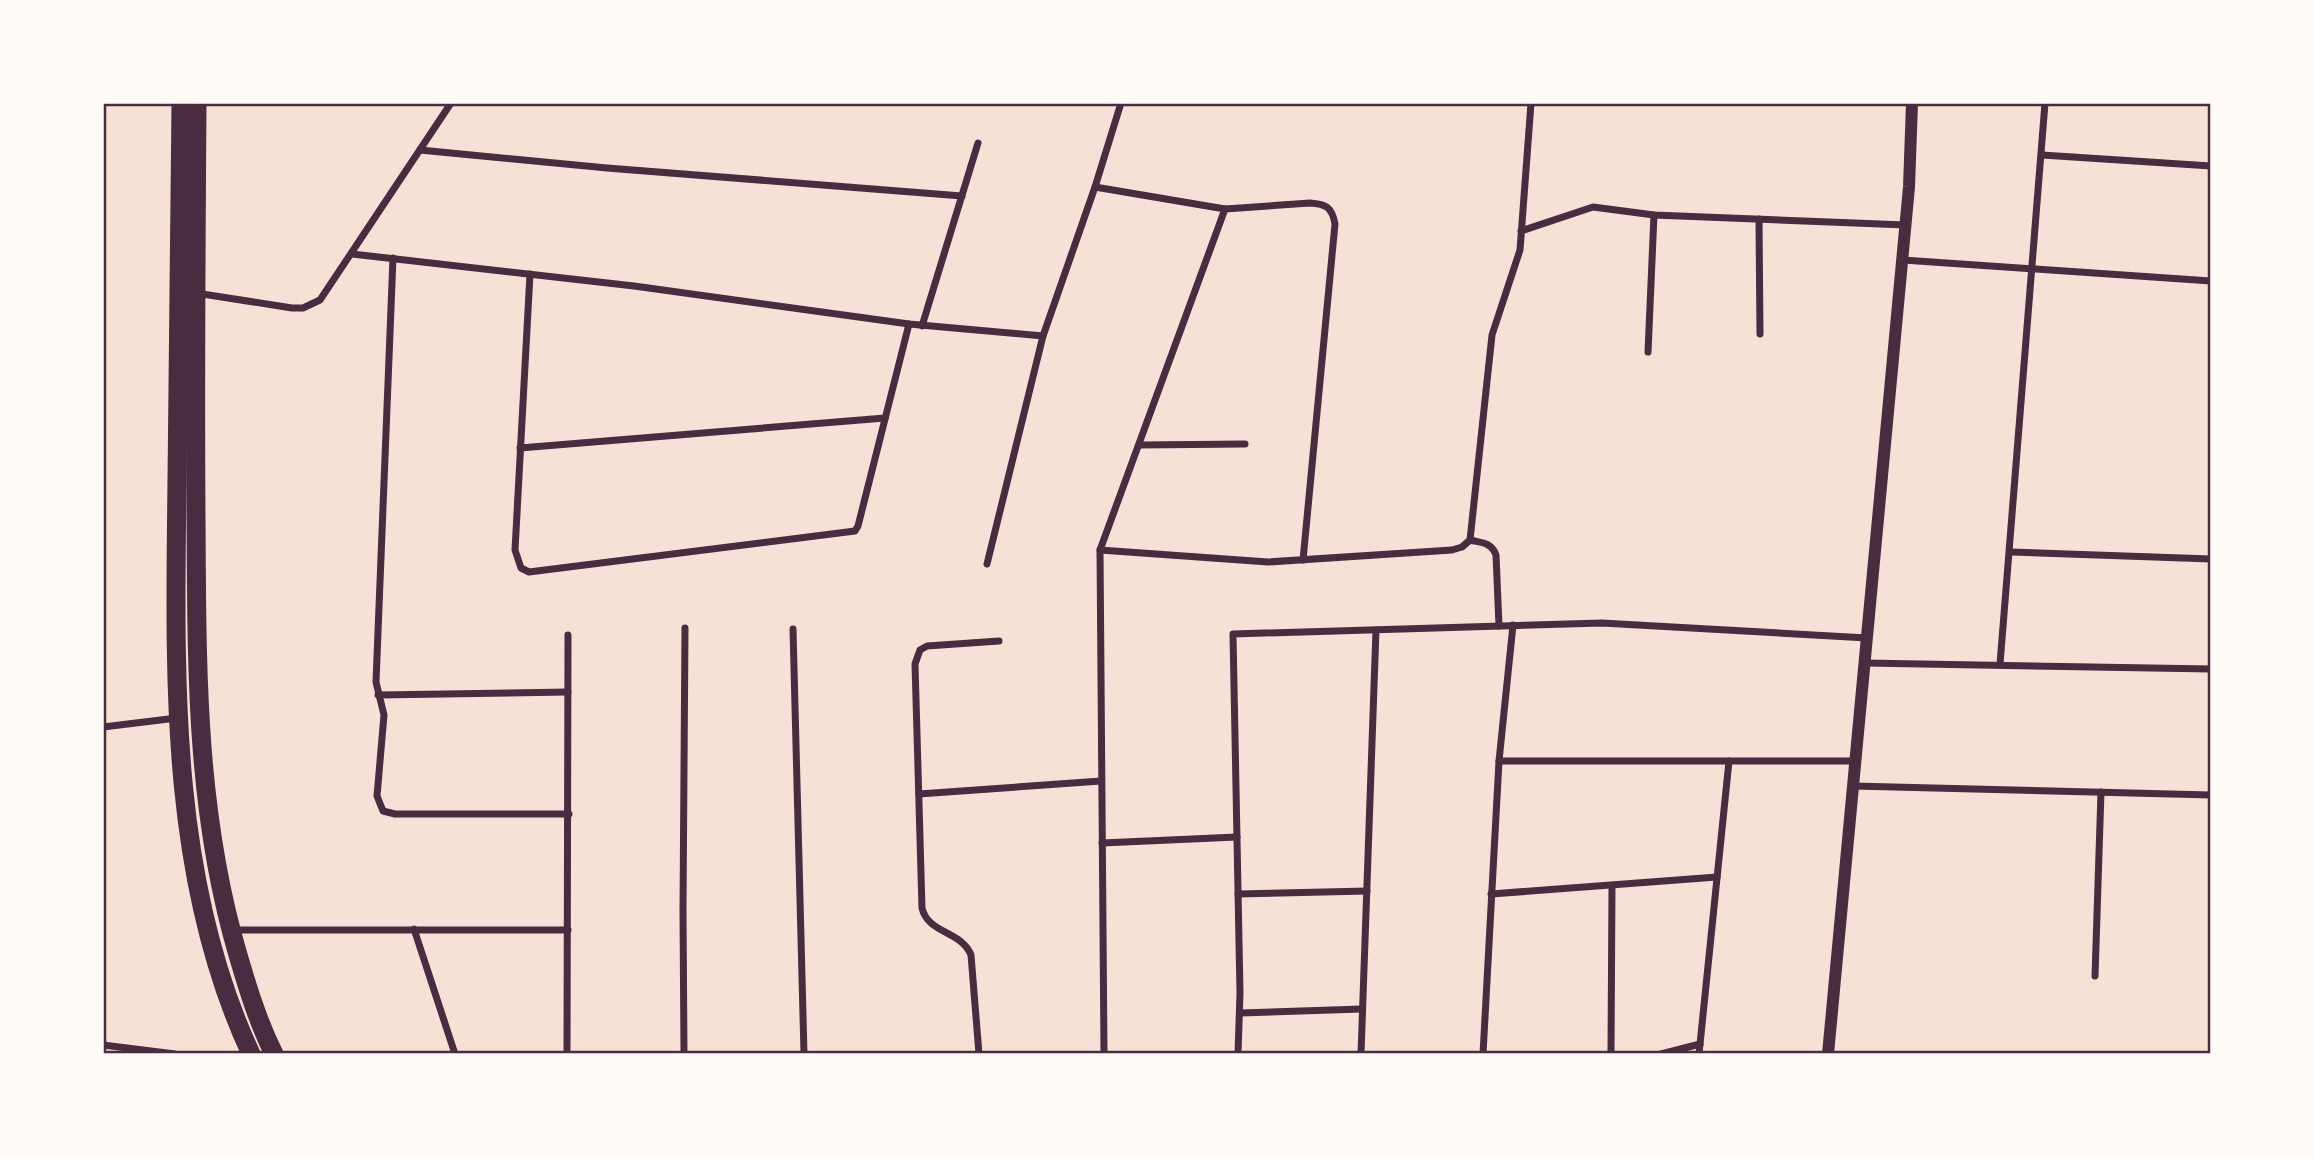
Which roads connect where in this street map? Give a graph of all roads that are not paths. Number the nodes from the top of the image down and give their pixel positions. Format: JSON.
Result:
{"nodes":[{"id":1,"x":181,"y":103,"type":"edge"},
{"id":2,"x":197,"y":103,"type":"edge"},
{"id":3,"x":451,"y":103,"type":"edge"},
{"id":4,"x":1121,"y":103,"type":"edge"},
{"id":5,"x":1531,"y":103,"type":"edge"},
{"id":6,"x":1912,"y":103,"type":"edge"},
{"id":7,"x":2045,"y":103,"type":"edge"},
{"id":8,"x":978,"y":143,"type":"dead end"},
{"id":9,"x":421,"y":150,"type":"junction"},
{"id":10,"x":2042,"y":155,"type":"junction"},
{"id":11,"x":2211,"y":166,"type":"edge"},
{"id":12,"x":1095,"y":187,"type":"junction"},
{"id":13,"x":962,"y":196,"type":"junction"},
{"id":14,"x":1225,"y":209,"type":"junction"},
{"id":15,"x":1654,"y":215,"type":"junction"},
{"id":16,"x":1759,"y":219,"type":"junction"},
{"id":17,"x":1906,"y":225,"type":"junction"},
{"id":18,"x":1521,"y":231,"type":"junction"},
{"id":19,"x":352,"y":254,"type":"junction"},
{"id":20,"x":393,"y":258,"type":"junction"},
{"id":21,"x":1903,"y":260,"type":"junction"},
{"id":22,"x":2033,"y":270,"type":"junction"},
{"id":23,"x":530,"y":274,"type":"junction"},
{"id":24,"x":2211,"y":281,"type":"edge"},
{"id":25,"x":195,"y":293,"type":"junction"},
{"id":26,"x":909,"y":324,"type":"junction"},
{"id":27,"x":922,"y":326,"type":"junction"},
{"id":28,"x":1760,"y":334,"type":"dead end"},
{"id":29,"x":1043,"y":336,"type":"junction"},
{"id":30,"x":1648,"y":352,"type":"dead end"},
{"id":31,"x":885,"y":418,"type":"junction"},
{"id":32,"x":1245,"y":444,"type":"dead end"},
{"id":33,"x":1139,"y":445,"type":"junction"},
{"id":34,"x":520,"y":448,"type":"junction"},
{"id":35,"x":1470,"y":540,"type":"junction"},
{"id":36,"x":1100,"y":550,"type":"junction"},
{"id":37,"x":2010,"y":552,"type":"junction"},
{"id":38,"x":2211,"y":559,"type":"edge"},
{"id":39,"x":1303,"y":560,"type":"junction"},
{"id":40,"x":986,"y":564,"type":"dead end"},
{"id":41,"x":1513,"y":625,"type":"junction"},
{"id":42,"x":1499,"y":626,"type":"junction"},
{"id":43,"x":685,"y":628,"type":"dead end"},
{"id":44,"x":793,"y":629,"type":"dead end"},
{"id":45,"x":1376,"y":630,"type":"junction"},
{"id":46,"x":568,"y":635,"type":"dead end"},
{"id":47,"x":1867,"y":638,"type":"junction"},
{"id":48,"x":999,"y":641,"type":"dead end"},
{"id":49,"x":1866,"y":663,"type":"junction"},
{"id":50,"x":2000,"y":664,"type":"junction"},
{"id":51,"x":2211,"y":669,"type":"edge"},
{"id":52,"x":568,"y":692,"type":"junction"},
{"id":53,"x":378,"y":695,"type":"junction"},
{"id":54,"x":178,"y":718,"type":"junction"},
{"id":55,"x":103,"y":727,"type":"edge"},
{"id":56,"x":1499,"y":761,"type":"junction"},
{"id":57,"x":1729,"y":761,"type":"junction"},
{"id":58,"x":1856,"y":761,"type":"junction"},
{"id":59,"x":1101,"y":781,"type":"junction"},
{"id":60,"x":1853,"y":786,"type":"junction"},
{"id":61,"x":2101,"y":792,"type":"junction"},
{"id":62,"x":919,"y":794,"type":"junction"},
{"id":63,"x":2211,"y":795,"type":"edge"},
{"id":64,"x":569,"y":814,"type":"junction"},
{"id":65,"x":1237,"y":837,"type":"junction"},
{"id":66,"x":1102,"y":843,"type":"junction"},
{"id":67,"x":1717,"y":877,"type":"junction"},
{"id":68,"x":1612,"y":886,"type":"junction"},
{"id":69,"x":1367,"y":891,"type":"junction"},
{"id":70,"x":1238,"y":894,"type":"junction"},
{"id":71,"x":1491,"y":894,"type":"junction"},
{"id":72,"x":414,"y":929,"type":"junction"},
{"id":73,"x":231,"y":930,"type":"junction"},
{"id":74,"x":568,"y":930,"type":"junction"},
{"id":75,"x":2095,"y":976,"type":"dead end"},
{"id":76,"x":1363,"y":1009,"type":"junction"},
{"id":77,"x":1240,"y":1013,"type":"junction"},
{"id":78,"x":1700,"y":1044,"type":"junction"},
{"id":79,"x":103,"y":1045,"type":"edge"},
{"id":80,"x":175,"y":1054,"type":"edge"},
{"id":81,"x":251,"y":1054,"type":"edge"},
{"id":82,"x":274,"y":1054,"type":"edge"},
{"id":83,"x":455,"y":1054,"type":"edge"},
{"id":84,"x":567,"y":1054,"type":"edge"},
{"id":85,"x":684,"y":1054,"type":"edge"},
{"id":86,"x":804,"y":1054,"type":"edge"},
{"id":87,"x":979,"y":1054,"type":"edge"},
{"id":88,"x":1104,"y":1054,"type":"edge"},
{"id":89,"x":1238,"y":1054,"type":"edge"},
{"id":90,"x":1361,"y":1054,"type":"edge"},
{"id":91,"x":1483,"y":1054,"type":"edge"},
{"id":92,"x":1611,"y":1054,"type":"edge"},
{"id":93,"x":1661,"y":1054,"type":"edge"},
{"id":94,"x":1699,"y":1054,"type":"edge"},
{"id":95,"x":1828,"y":1054,"type":"edge"}],
"edges":[{"from":1,"to":54,"type":"highway"},
{"from":2,"to":25,"type":"highway"},
{"from":3,"to":9,"type":"street"},
{"from":4,"to":12,"type":"street"},
{"from":5,"to":18,"type":"street"},
{"from":6,"to":17,"type":"street"},
{"from":7,"to":10,"type":"street"},
{"from":8,"to":13,"type":"street"},
{"from":9,"to":13,"type":"street"},
{"from":9,"to":19,"type":"street"},
{"from":10,"to":11,"type":"street"},
{"from":10,"to":22,"type":"street"},
{"from":12,"to":14,"type":"street"},
{"from":12,"to":29,"type":"street"},
{"from":13,"to":27,"type":"street"},
{"from":14,"to":33,"type":"street"},
{"from":14,"to":39,"type":"street"},
{"from":15,"to":16,"type":"street"},
{"from":15,"to":18,"type":"street"},
{"from":15,"to":30,"type":"street"},
{"from":16,"to":17,"type":"street"},
{"from":16,"to":28,"type":"street"},
{"from":17,"to":21,"type":"street"},
{"from":18,"to":35,"type":"street"},
{"from":19,"to":20,"type":"street"},
{"from":19,"to":25,"type":"street"},
{"from":20,"to":23,"type":"street"},
{"from":20,"to":53,"type":"street"},
{"from":21,"to":22,"type":"street"},
{"from":21,"to":47,"type":"street"},
{"from":22,"to":24,"type":"street"},
{"from":22,"to":37,"type":"street"},
{"from":23,"to":26,"type":"street"},
{"from":23,"to":34,"type":"street"},
{"from":25,"to":73,"type":"highway"},
{"from":26,"to":27,"type":"street"},
{"from":26,"to":31,"type":"street"},
{"from":27,"to":29,"type":"street"},
{"from":29,"to":40,"type":"street"},
{"from":31,"to":34,"type":"street"},
{"from":31,"to":34,"type":"street"},
{"from":32,"to":33,"type":"street"},
{"from":33,"to":36,"type":"street"},
{"from":35,"to":39,"type":"street"},
{"from":35,"to":42,"type":"street"},
{"from":36,"to":39,"type":"street"},
{"from":36,"to":59,"type":"street"},
{"from":37,"to":38,"type":"street"},
{"from":37,"to":50,"type":"street"},
{"from":41,"to":42,"type":"street"},
{"from":41,"to":47,"type":"street"},
{"from":41,"to":56,"type":"street"},
{"from":42,"to":45,"type":"street"},
{"from":43,"to":85,"type":"street"},
{"from":44,"to":86,"type":"street"},
{"from":45,"to":65,"type":"street"},
{"from":45,"to":69,"type":"street"},
{"from":46,"to":52,"type":"street"},
{"from":47,"to":49,"type":"street"},
{"from":48,"to":62,"type":"street"},
{"from":49,"to":50,"type":"street"},
{"from":49,"to":58,"type":"street"},
{"from":50,"to":51,"type":"street"},
{"from":52,"to":53,"type":"street"},
{"from":52,"to":64,"type":"street"},
{"from":53,"to":64,"type":"street"},
{"from":54,"to":55,"type":"street"},
{"from":54,"to":81,"type":"highway"},
{"from":56,"to":57,"type":"street"},
{"from":56,"to":71,"type":"street"},
{"from":57,"to":58,"type":"street"},
{"from":57,"to":67,"type":"street"},
{"from":58,"to":60,"type":"street"},
{"from":59,"to":62,"type":"street"},
{"from":59,"to":66,"type":"street"},
{"from":60,"to":61,"type":"street"},
{"from":60,"to":95,"type":"street"},
{"from":61,"to":63,"type":"street"},
{"from":61,"to":75,"type":"street"},
{"from":62,"to":87,"type":"street"},
{"from":64,"to":74,"type":"street"},
{"from":65,"to":66,"type":"street"},
{"from":65,"to":70,"type":"street"},
{"from":66,"to":88,"type":"street"},
{"from":67,"to":68,"type":"street"},
{"from":67,"to":78,"type":"street"},
{"from":68,"to":71,"type":"street"},
{"from":68,"to":92,"type":"street"},
{"from":69,"to":70,"type":"street"},
{"from":69,"to":76,"type":"street"},
{"from":70,"to":77,"type":"street"},
{"from":71,"to":91,"type":"street"},
{"from":72,"to":73,"type":"street"},
{"from":72,"to":74,"type":"street"},
{"from":72,"to":83,"type":"street"},
{"from":73,"to":82,"type":"highway"},
{"from":74,"to":84,"type":"street"},
{"from":76,"to":77,"type":"street"},
{"from":76,"to":90,"type":"street"},
{"from":77,"to":89,"type":"street"},
{"from":78,"to":93,"type":"street"},
{"from":78,"to":94,"type":"street"},
{"from":79,"to":80,"type":"street"}]}
